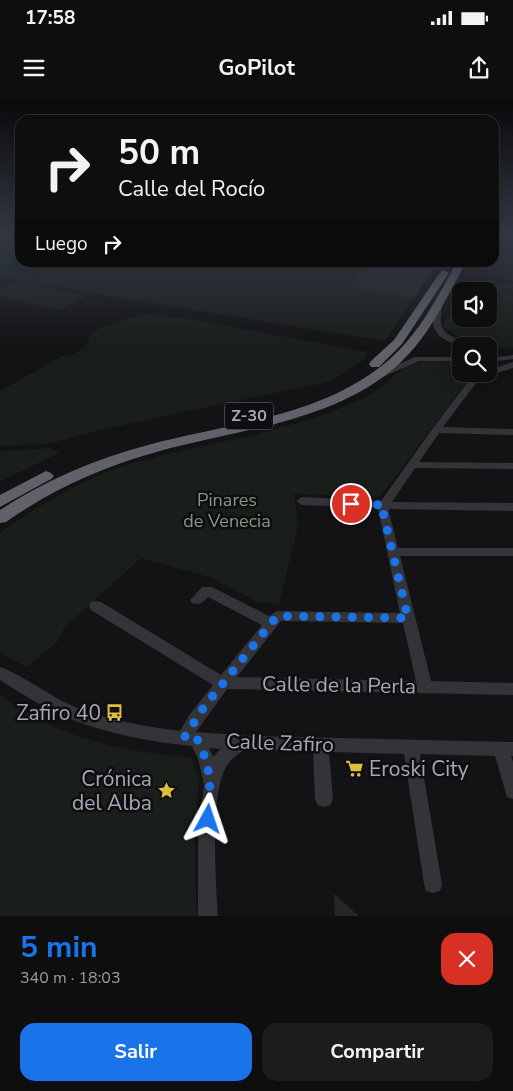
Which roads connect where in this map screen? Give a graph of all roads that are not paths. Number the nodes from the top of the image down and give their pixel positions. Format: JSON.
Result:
{"nodes":[{"id":1,"x":444,"y":272,"type":"edge"},
{"id":2,"x":456,"y":272,"type":"edge"},
{"id":3,"x":437,"y":305,"type":"junction"},
{"id":4,"x":452,"y":339,"type":"edge"},
{"id":5,"x":497,"y":352,"type":"edge"},
{"id":6,"x":513,"y":353,"type":"edge"},
{"id":7,"x":513,"y":357,"type":"edge"},
{"id":8,"x":452,"y":358,"type":"edge"},
{"id":9,"x":497,"y":359,"type":"edge"},
{"id":10,"x":513,"y":365,"type":"edge"},
{"id":11,"x":497,"y":371,"type":"edge"},
{"id":12,"x":375,"y":377,"type":"junction"},
{"id":13,"x":472,"y":382,"type":"edge"},
{"id":14,"x":436,"y":430,"type":"junction"},
{"id":15,"x":513,"y":432,"type":"edge"},
{"id":16,"x":411,"y":465,"type":"junction"},
{"id":17,"x":513,"y":466,"type":"edge"},
{"id":18,"x":302,"y":501,"type":"dead end"},
{"id":19,"x":0,"y":502,"type":"edge"},
{"id":20,"x":384,"y":505,"type":"junction"},
{"id":21,"x":513,"y":507,"type":"edge"},
{"id":22,"x":0,"y":518,"type":"edge"},
{"id":23,"x":392,"y":552,"type":"junction"},
{"id":24,"x":513,"y":552,"type":"edge"},
{"id":25,"x":197,"y":600,"type":"dead end"},
{"id":26,"x":96,"y":606,"type":"dead end"},
{"id":27,"x":408,"y":618,"type":"junction"},
{"id":28,"x":274,"y":620,"type":"junction"},
{"id":29,"x":0,"y":673,"type":"edge"},
{"id":30,"x":222,"y":682,"type":"junction"},
{"id":31,"x":425,"y":687,"type":"junction"},
{"id":32,"x":513,"y":689,"type":"edge"},
{"id":33,"x":190,"y":739,"type":"junction"},
{"id":34,"x":242,"y":742,"type":"junction"},
{"id":35,"x":321,"y":745,"type":"junction"},
{"id":36,"x":411,"y":747,"type":"junction"},
{"id":37,"x":507,"y":749,"type":"edge"},
{"id":38,"x":211,"y":789,"type":"junction"},
{"id":39,"x":513,"y":791,"type":"edge"},
{"id":40,"x":324,"y":799,"type":"dead end"},
{"id":41,"x":433,"y":884,"type":"dead end"},
{"id":42,"x":208,"y":916,"type":"edge"}],
"edges":[{"from":1,"to":19,"type":"highway","number":"Z-30"},
{"from":2,"to":3,"type":"highway","number":"Z-30"},
{"from":3,"to":4,"type":"street"},
{"from":3,"to":12,"type":"highway","number":"Z-30"},
{"from":5,"to":6,"type":"street"},
{"from":7,"to":9,"type":"street"},
{"from":8,"to":12,"type":"street"},
{"from":10,"to":11,"type":"street"},
{"from":12,"to":22,"type":"highway","number":"Z-30"},
{"from":13,"to":14,"type":"street"},
{"from":14,"to":15,"type":"street"},
{"from":14,"to":16,"type":"street"},
{"from":16,"to":17,"type":"street"},
{"from":16,"to":20,"type":"street"},
{"from":18,"to":20,"type":"street"},
{"from":20,"to":21,"type":"street"},
{"from":20,"to":23,"type":"street"},
{"from":23,"to":24,"type":"street"},
{"from":23,"to":27,"type":"street"},
{"from":25,"to":28,"type":"street"},
{"from":26,"to":30,"type":"street","name":"Calle de la Perla"},
{"from":27,"to":28,"type":"street"},
{"from":27,"to":31,"type":"street"},
{"from":28,"to":30,"type":"street"},
{"from":29,"to":33,"type":"street","name":"Calle Zafiro"},
{"from":30,"to":31,"type":"street","name":"Calle de la Perla"},
{"from":30,"to":33,"type":"street"},
{"from":31,"to":32,"type":"street","name":"Calle de la Perla"},
{"from":33,"to":34,"type":"street","name":"Calle Zafiro"},
{"from":33,"to":38,"type":"street"},
{"from":34,"to":35,"type":"street","name":"Calle Zafiro"},
{"from":34,"to":38,"type":"street"},
{"from":35,"to":36,"type":"street","name":"Calle Zafiro"},
{"from":35,"to":40,"type":"street"},
{"from":36,"to":37,"type":"street","name":"Calle Zafiro"},
{"from":36,"to":41,"type":"street"},
{"from":37,"to":39,"type":"street"},
{"from":38,"to":42,"type":"street"}]}
